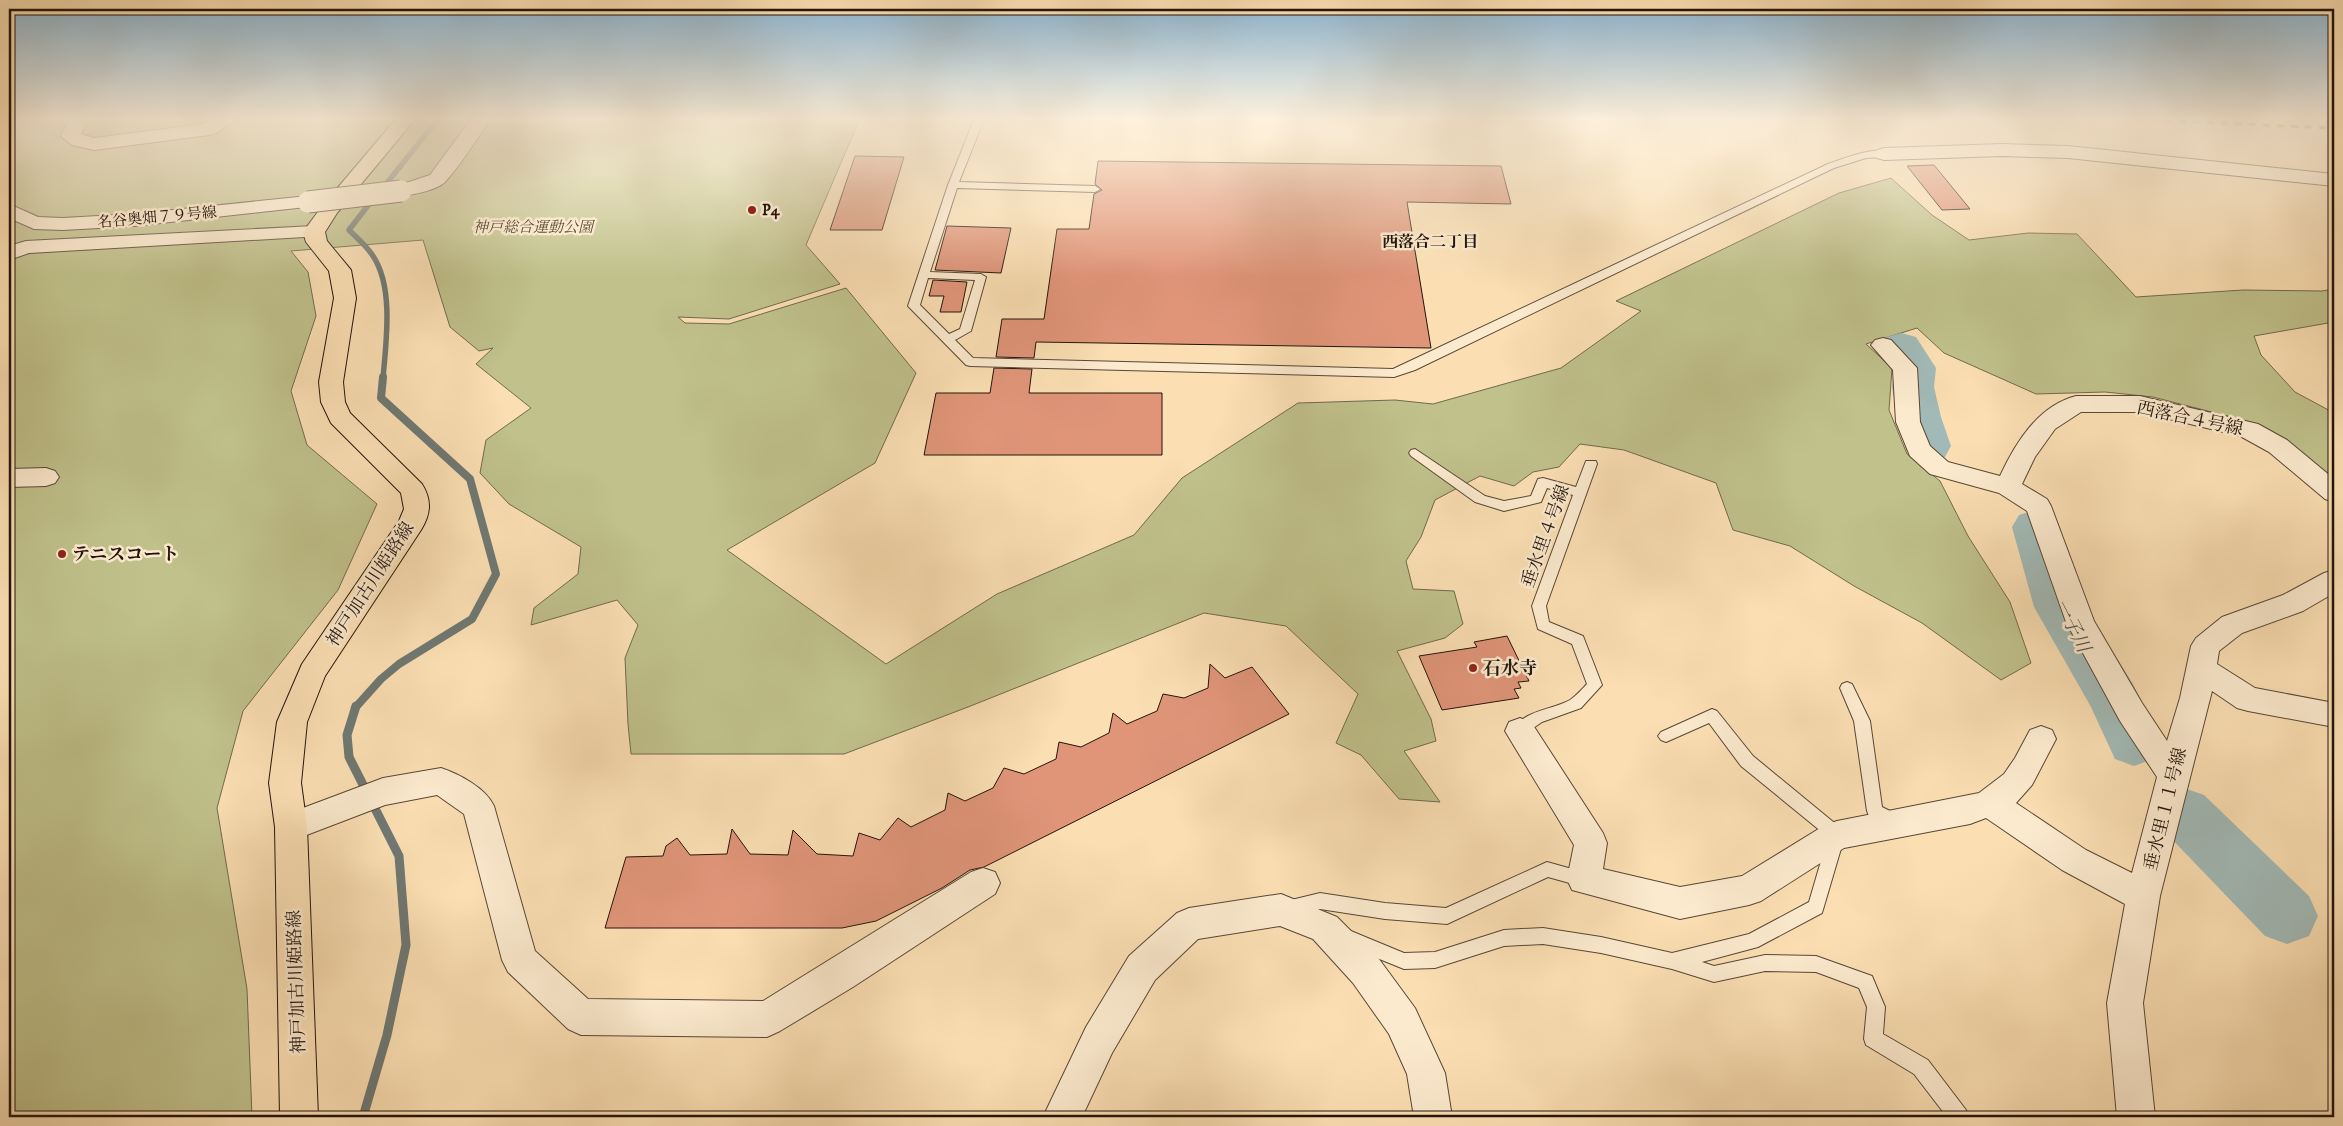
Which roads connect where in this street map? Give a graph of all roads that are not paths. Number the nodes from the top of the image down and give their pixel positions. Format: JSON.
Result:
{"nodes":[{"id":1,"x":363,"y":171,"type":"edge"},
{"id":2,"x":443,"y":171,"type":"edge"},
{"id":3,"x":959,"y":171,"type":"edge"},
{"id":4,"x":1821,"y":171,"type":"edge"},
{"id":5,"x":2244,"y":171,"type":"edge"},
{"id":6,"x":2334,"y":180,"type":"edge"},
{"id":7,"x":953,"y":185,"type":"junction"},
{"id":8,"x":1095,"y":189,"type":"dead end"},
{"id":9,"x":9,"y":210,"type":"edge"},
{"id":10,"x":50,"y":224,"type":"junction"},
{"id":11,"x":314,"y":232,"type":"junction"},
{"id":12,"x":40,"y":247,"type":"junction"},
{"id":13,"x":9,"y":254,"type":"edge"},
{"id":14,"x":924,"y":276,"type":"junction"},
{"id":15,"x":948,"y":340,"type":"junction"},
{"id":16,"x":1883,"y":345,"type":"dead end"},
{"id":17,"x":1415,"y":453,"type":"dead end"},
{"id":18,"x":1592,"y":464,"type":"dead end"},
{"id":19,"x":46,"y":477,"type":"dead end"},
{"id":20,"x":9,"y":478,"type":"edge"},
{"id":21,"x":2008,"y":487,"type":"junction"},
{"id":22,"x":1581,"y":493,"type":"junction"},
{"id":23,"x":2334,"y":493,"type":"edge"},
{"id":24,"x":2334,"y":580,"type":"edge"},
{"id":25,"x":2201,"y":669,"type":"junction"},
{"id":26,"x":1846,"y":688,"type":"dead end"},
{"id":27,"x":2334,"y":715,"type":"edge"},
{"id":28,"x":1520,"y":731,"type":"joint"},
{"id":29,"x":1666,"y":736,"type":"dead end"},
{"id":30,"x":2041,"y":739,"type":"dead end"},
{"id":31,"x":2172,"y":775,"type":"junction"},
{"id":32,"x":1990,"y":804,"type":"junction"},
{"id":33,"x":303,"y":821,"type":"junction"},
{"id":34,"x":1897,"y":822,"type":"junction"},
{"id":35,"x":1837,"y":835,"type":"junction"},
{"id":36,"x":1584,"y":879,"type":"junction"},
{"id":37,"x":983,"y":883,"type":"dead end"},
{"id":38,"x":2143,"y":896,"type":"junction"},
{"id":39,"x":1281,"y":910,"type":"junction"},
{"id":40,"x":1325,"y":928,"type":"junction"},
{"id":41,"x":1672,"y":961,"type":"junction"},
{"id":42,"x":299,"y":1117,"type":"edge"},
{"id":43,"x":1062,"y":1117,"type":"edge"},
{"id":44,"x":1432,"y":1117,"type":"edge"},
{"id":45,"x":1960,"y":1117,"type":"edge"},
{"id":46,"x":2136,"y":1117,"type":"edge"}],
"edges":[{"from":1,"to":11,"type":"main road"},
{"from":2,"to":10,"type":"street","name":"名谷奥畑７９号線","bridge":true},
{"from":3,"to":7,"type":"lane"},
{"from":4,"to":15,"type":"lane"},
{"from":5,"to":6,"type":"street"},
{"from":7,"to":8,"type":"lane"},
{"from":7,"to":14,"type":"lane"},
{"from":9,"to":10,"type":"street","name":"名谷奥畑７９号線"},
{"from":10,"to":12,"type":"street"},
{"from":11,"to":12,"type":"street"},
{"from":11,"to":33,"type":"main road","name":"神戸加古川姫路線"},
{"from":12,"to":13,"type":"street"},
{"from":14,"to":15,"type":"lane"},
{"from":14,"to":15,"type":"lane"},
{"from":16,"to":21,"type":"street"},
{"from":17,"to":22,"type":"lane"},
{"from":18,"to":22,"type":"lane","name":"垂水里４号線"},
{"from":19,"to":20,"type":"street"},
{"from":21,"to":23,"type":"street","name":"西落合４号線"},
{"from":21,"to":31,"type":"street"},
{"from":22,"to":28,"type":"lane","name":"垂水里４号線"},
{"from":24,"to":25,"type":"street","name":"垂水里１１号線"},
{"from":25,"to":27,"type":"street"},
{"from":25,"to":31,"type":"street","name":"垂水里１１号線"},
{"from":26,"to":34,"type":"lane"},
{"from":28,"to":36,"type":"street"},
{"from":29,"to":35,"type":"lane"},
{"from":30,"to":32,"type":"street"},
{"from":31,"to":38,"type":"street","name":"垂水里１１号線"},
{"from":32,"to":34,"type":"street"},
{"from":32,"to":38,"type":"street"},
{"from":33,"to":37,"type":"street"},
{"from":33,"to":42,"type":"main road","name":"神戸加古川姫路線"},
{"from":34,"to":35,"type":"street"},
{"from":35,"to":36,"type":"street"},
{"from":35,"to":41,"type":"lane"},
{"from":36,"to":39,"type":"lane"},
{"from":38,"to":46,"type":"street","name":"垂水里１１号線"},
{"from":39,"to":40,"type":"street"},
{"from":39,"to":43,"type":"street"},
{"from":40,"to":41,"type":"lane"},
{"from":40,"to":44,"type":"street"},
{"from":41,"to":45,"type":"lane"}]}
